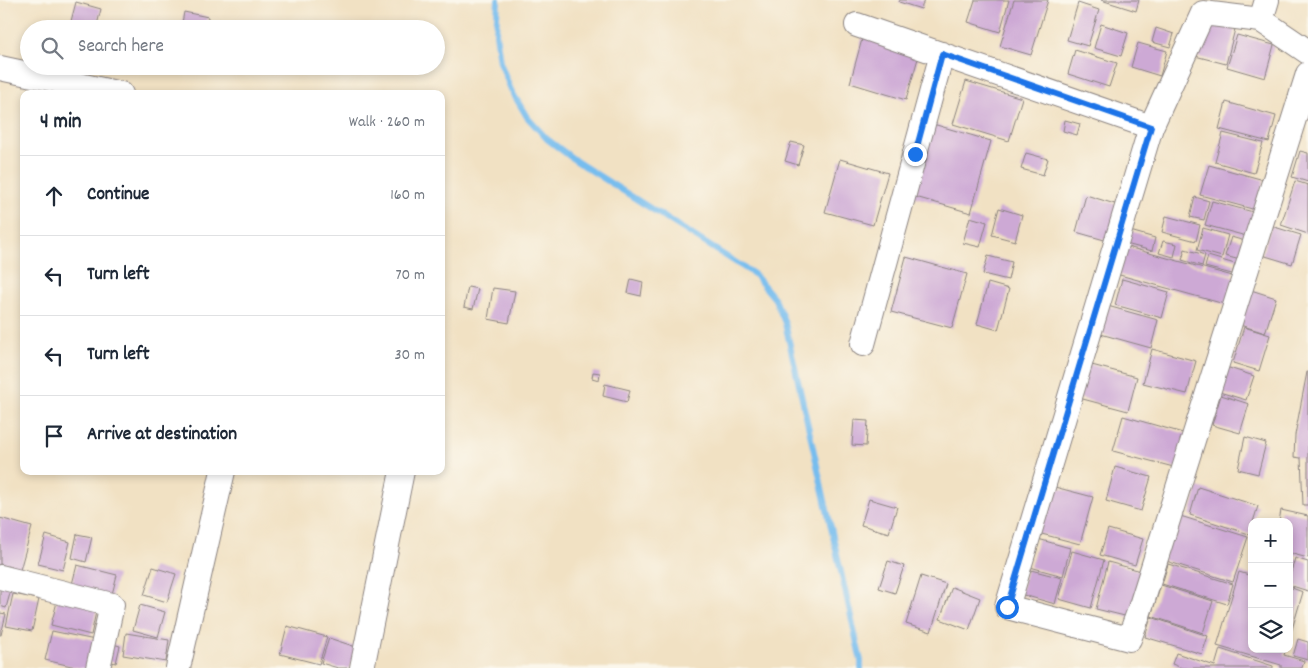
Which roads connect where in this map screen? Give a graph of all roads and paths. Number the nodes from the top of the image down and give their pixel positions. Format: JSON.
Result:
{"nodes":[{"id":1,"x":1264,"y":10,"type":"edge"},
{"id":2,"x":857,"y":25,"type":"dead end"},
{"id":3,"x":1308,"y":52,"type":"edge"},
{"id":4,"x":942,"y":54,"type":"junction"},
{"id":5,"x":0,"y":68,"type":"edge"},
{"id":6,"x":20,"y":72,"type":"edge"},
{"id":7,"x":1308,"y":74,"type":"edge"},
{"id":8,"x":33,"y":75,"type":"edge"},
{"id":9,"x":102,"y":90,"type":"edge"},
{"id":10,"x":1151,"y":127,"type":"junction"},
{"id":11,"x":863,"y":344,"type":"dead end"},
{"id":12,"x":222,"y":475,"type":"edge"},
{"id":13,"x":401,"y":475,"type":"edge"},
{"id":14,"x":0,"y":577,"type":"edge"},
{"id":15,"x":98,"y":668,"type":"edge"},
{"id":16,"x":178,"y":668,"type":"edge"},
{"id":17,"x":362,"y":668,"type":"edge"}],
"edges":[{"from":1,"to":3,"type":"street"},
{"from":1,"to":10,"type":"street"},
{"from":2,"to":4,"type":"street"},
{"from":4,"to":10,"type":"street"},
{"from":4,"to":11,"type":"street"},
{"from":5,"to":6,"type":"street"},
{"from":7,"to":10,"type":"street"},
{"from":8,"to":9,"type":"street"},
{"from":12,"to":16,"type":"street"},
{"from":13,"to":17,"type":"street"},
{"from":14,"to":15,"type":"street"}]}
